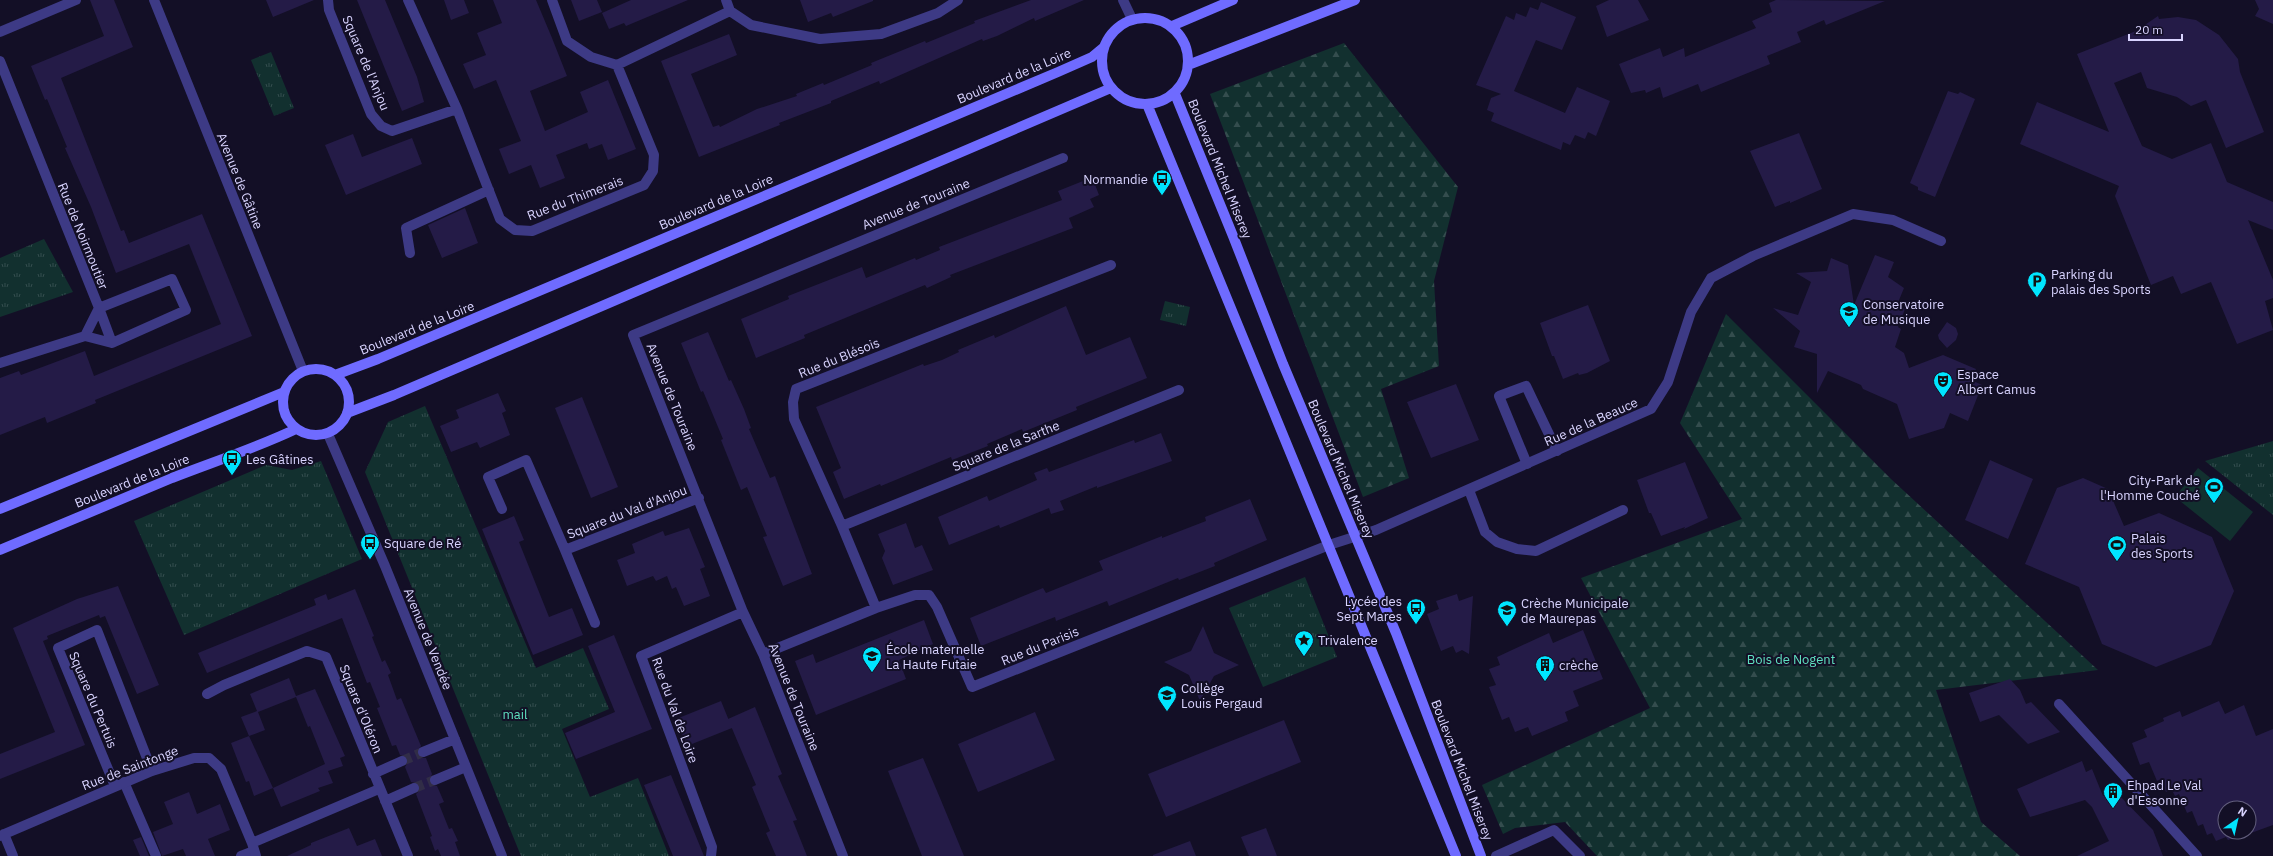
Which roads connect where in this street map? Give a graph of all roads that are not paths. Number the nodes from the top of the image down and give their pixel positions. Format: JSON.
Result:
{"nodes":[{"id":1,"x":76,"y":0,"type":"edge"},
{"id":2,"x":154,"y":0,"type":"edge"},
{"id":3,"x":328,"y":0,"type":"edge"},
{"id":4,"x":408,"y":0,"type":"edge"},
{"id":5,"x":552,"y":0,"type":"edge"},
{"id":6,"x":726,"y":0,"type":"edge"},
{"id":7,"x":958,"y":0,"type":"edge"},
{"id":8,"x":1123,"y":0,"type":"edge"},
{"id":9,"x":1233,"y":0,"type":"edge"},
{"id":10,"x":1355,"y":0,"type":"edge"},
{"id":11,"x":730,"y":10,"type":"junction"},
{"id":12,"x":1132,"y":19,"type":"junction"},
{"id":13,"x":1172,"y":26,"type":"junction"},
{"id":14,"x":0,"y":32,"type":"edge"},
{"id":15,"x":1104,"y":47,"type":"junction"},
{"id":16,"x":0,"y":61,"type":"edge"},
{"id":17,"x":617,"y":65,"type":"junction"},
{"id":18,"x":1188,"y":65,"type":"junction"},
{"id":19,"x":1111,"y":88,"type":"junction"},
{"id":20,"x":1175,"y":94,"type":"junction"},
{"id":21,"x":1147,"y":104,"type":"junction"},
{"id":22,"x":457,"y":109,"type":"junction"},
{"id":23,"x":1063,"y":158,"type":"dead end"},
{"id":24,"x":489,"y":190,"type":"junction"},
{"id":25,"x":1941,"y":241,"type":"dead end"},
{"id":26,"x":410,"y":253,"type":"dead end"},
{"id":27,"x":1111,"y":265,"type":"dead end"},
{"id":28,"x":99,"y":308,"type":"junction"},
{"id":29,"x":85,"y":336,"type":"junction"},
{"id":30,"x":112,"y":343,"type":"junction"},
{"id":31,"x":0,"y":363,"type":"edge"},
{"id":32,"x":303,"y":371,"type":"junction"},
{"id":33,"x":335,"y":375,"type":"junction"},
{"id":34,"x":1180,"y":390,"type":"dead end"},
{"id":35,"x":284,"y":392,"type":"junction"},
{"id":36,"x":347,"y":413,"type":"junction"},
{"id":37,"x":296,"y":429,"type":"junction"},
{"id":38,"x":328,"y":434,"type":"junction"},
{"id":39,"x":1557,"y":451,"type":"junction"},
{"id":40,"x":1527,"y":464,"type":"junction"},
{"id":41,"x":1469,"y":490,"type":"junction"},
{"id":42,"x":699,"y":498,"type":"junction"},
{"id":43,"x":0,"y":509,"type":"edge"},
{"id":44,"x":502,"y":509,"type":"dead end"},
{"id":45,"x":1624,"y":510,"type":"dead end"},
{"id":46,"x":842,"y":526,"type":"junction"},
{"id":47,"x":1356,"y":537,"type":"junction"},
{"id":48,"x":1329,"y":545,"type":"junction"},
{"id":49,"x":0,"y":550,"type":"edge"},
{"id":50,"x":565,"y":550,"type":"junction"},
{"id":51,"x":876,"y":608,"type":"junction"},
{"id":52,"x":743,"y":612,"type":"junction"},
{"id":53,"x":595,"y":623,"type":"dead end"},
{"id":54,"x":763,"y":654,"type":"junction"},
{"id":55,"x":207,"y":694,"type":"dead end"},
{"id":56,"x":2059,"y":704,"type":"dead end"},
{"id":57,"x":455,"y":739,"type":"junction"},
{"id":58,"x":423,"y":752,"type":"tunnel mouth"},
{"id":59,"x":402,"y":761,"type":"tunnel mouth"},
{"id":60,"x":466,"y":767,"type":"junction"},
{"id":61,"x":152,"y":771,"type":"junction"},
{"id":62,"x":373,"y":774,"type":"junction"},
{"id":63,"x":435,"y":780,"type":"tunnel mouth"},
{"id":64,"x":120,"y":784,"type":"junction"},
{"id":65,"x":414,"y":788,"type":"tunnel mouth"},
{"id":66,"x":379,"y":789,"type":"junction"},
{"id":67,"x":385,"y":801,"type":"junction"},
{"id":68,"x":2,"y":835,"type":"edge"},
{"id":69,"x":254,"y":850,"type":"edge"},
{"id":70,"x":13,"y":856,"type":"edge"},
{"id":71,"x":156,"y":856,"type":"edge"},
{"id":72,"x":241,"y":856,"type":"edge"},
{"id":73,"x":408,"y":856,"type":"edge"},
{"id":74,"x":502,"y":856,"type":"edge"},
{"id":75,"x":711,"y":856,"type":"edge"},
{"id":76,"x":843,"y":856,"type":"edge"},
{"id":77,"x":1456,"y":856,"type":"edge"},
{"id":78,"x":1481,"y":856,"type":"edge"},
{"id":79,"x":1496,"y":856,"type":"edge"},
{"id":80,"x":1580,"y":856,"type":"edge"},
{"id":81,"x":2197,"y":856,"type":"edge"}],
"edges":[{"from":1,"to":14,"type":"street"},
{"from":2,"to":32,"type":"street","name":"Avenue de Gâtine"},
{"from":3,"to":22,"type":"street","name":"Square de l'Anjou"},
{"from":4,"to":22,"type":"street","name":"Rue du Thimerais"},
{"from":5,"to":17,"type":"street"},
{"from":6,"to":11,"type":"street"},
{"from":7,"to":11,"type":"street"},
{"from":8,"to":12,"type":"street"},
{"from":9,"to":13,"type":"street"},
{"from":10,"to":18,"type":"street"},
{"from":11,"to":17,"type":"street"},
{"from":12,"to":13,"type":"street"},
{"from":12,"to":15,"type":"street"},
{"from":13,"to":18,"type":"street"},
{"from":15,"to":19,"type":"street"},
{"from":15,"to":33,"type":"street","name":"Boulevard de la Loire"},
{"from":16,"to":28,"type":"street","name":"Rue de Noirmoutier"},
{"from":17,"to":24,"type":"street","name":"Rue du Thimerais"},
{"from":18,"to":20,"type":"street"},
{"from":19,"to":21,"type":"street"},
{"from":19,"to":36,"type":"street"},
{"from":20,"to":21,"type":"street"},
{"from":20,"to":47,"type":"street","name":"Boulevard Michel Miserey"},
{"from":21,"to":48,"type":"street"},
{"from":22,"to":24,"type":"street","name":"Rue du Thimerais"},
{"from":23,"to":42,"type":"street","name":"Avenue de Touraine"},
{"from":24,"to":26,"type":"street"},
{"from":25,"to":39,"type":"street","name":"Rue de la Beauce"},
{"from":27,"to":46,"type":"street","name":"Rue du Blésois"},
{"from":28,"to":29,"type":"street","name":"Rue de Noirmoutier"},
{"from":28,"to":30,"type":"street"},
{"from":28,"to":30,"type":"street"},
{"from":29,"to":30,"type":"street"},
{"from":29,"to":31,"type":"street"},
{"from":32,"to":33,"type":"street"},
{"from":32,"to":35,"type":"street"},
{"from":33,"to":36,"type":"street"},
{"from":34,"to":46,"type":"street","name":"Square de la Sarthe"},
{"from":35,"to":37,"type":"street"},
{"from":35,"to":43,"type":"street","name":"Boulevard de la Loire"},
{"from":36,"to":38,"type":"street"},
{"from":37,"to":38,"type":"street"},
{"from":37,"to":49,"type":"street","name":"Boulevard de la Loire"},
{"from":38,"to":57,"type":"street","name":"Avenue de Vendée"},
{"from":39,"to":40,"type":"street","name":"Rue de la Beauce"},
{"from":39,"to":40,"type":"street"},
{"from":40,"to":41,"type":"street","name":"Rue de la Beauce"},
{"from":41,"to":45,"type":"street"},
{"from":41,"to":47,"type":"street","name":"Rue de la Beauce"},
{"from":42,"to":50,"type":"street","name":"Square du Val d'Anjou"},
{"from":42,"to":52,"type":"street","name":"Avenue de Touraine"},
{"from":44,"to":50,"type":"street","name":"Square du Val d'Anjou"},
{"from":46,"to":51,"type":"street","name":"Rue du Blésois"},
{"from":47,"to":48,"type":"street","name":"Rue du Parisis"},
{"from":47,"to":78,"type":"street","name":"Boulevard Michel Miserey"},
{"from":48,"to":51,"type":"street","name":"Rue du Parisis"},
{"from":48,"to":77,"type":"street"},
{"from":50,"to":53,"type":"street","name":"Square du Val d'Anjou"},
{"from":51,"to":54,"type":"street","name":"Rue du Parisis"},
{"from":52,"to":54,"type":"street","name":"Avenue de Touraine"},
{"from":52,"to":75,"type":"street","name":"Rue du Val de Loire"},
{"from":54,"to":76,"type":"street","name":"Avenue de Touraine"},
{"from":55,"to":62,"type":"street","name":"Square d'Oléron"},
{"from":56,"to":81,"type":"street"},
{"from":57,"to":58,"type":"street"},
{"from":57,"to":60,"type":"street","name":"Avenue de Vendée"},
{"from":59,"to":62,"type":"street"},
{"from":60,"to":63,"type":"street"},
{"from":60,"to":74,"type":"street","name":"Avenue de Vendée"},
{"from":61,"to":64,"type":"street","name":"Rue de Saintonge"},
{"from":61,"to":64,"type":"street","name":"Square du Pertuis"},
{"from":61,"to":69,"type":"street","name":"Rue de Saintonge"},
{"from":62,"to":66,"type":"street","name":"Square d'Oléron"},
{"from":64,"to":68,"type":"street","name":"Rue de Saintonge"},
{"from":64,"to":71,"type":"street"},
{"from":65,"to":67,"type":"street"},
{"from":66,"to":67,"type":"street","name":"Square d'Oléron"},
{"from":66,"to":69,"type":"street"},
{"from":67,"to":73,"type":"street","name":"Square d'Oléron"},
{"from":68,"to":70,"type":"street"},
{"from":69,"to":72,"type":"street"},
{"from":79,"to":80,"type":"street"}]}
